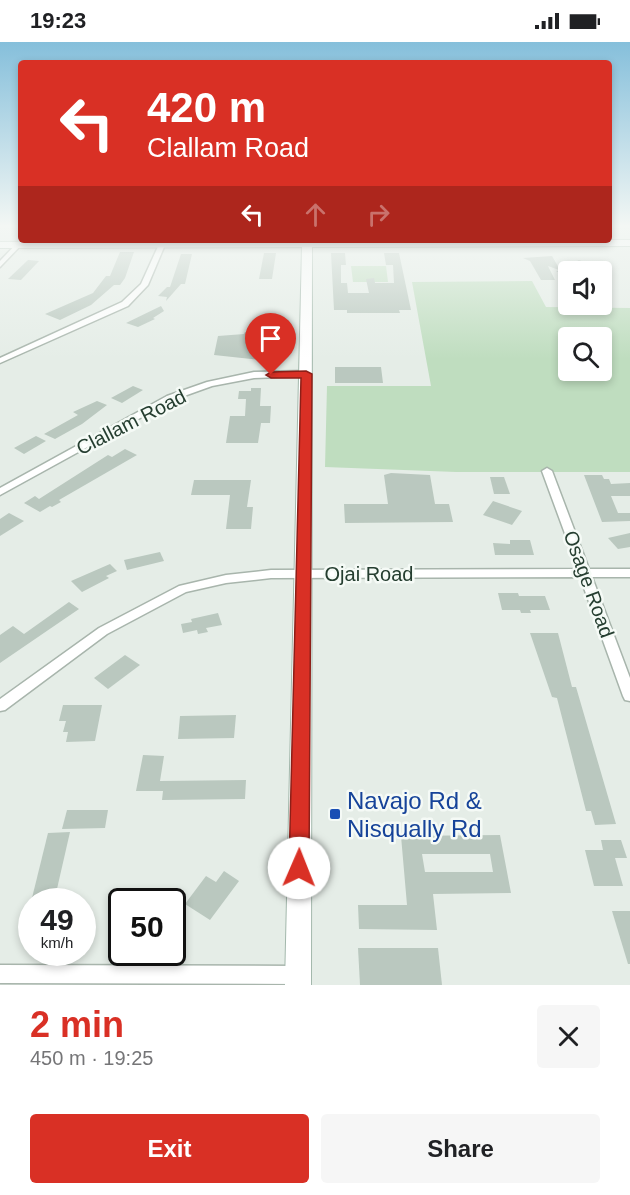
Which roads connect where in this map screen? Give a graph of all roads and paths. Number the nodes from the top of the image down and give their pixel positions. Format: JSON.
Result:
{"nodes":[{"id":1,"x":150,"y":271,"type":"edge"},
{"id":2,"x":307,"y":271,"type":"edge"},
{"id":3,"x":0,"y":360,"type":"edge"},
{"id":4,"x":306,"y":374,"type":"junction"},
{"id":5,"x":547,"y":471,"type":"dead end"},
{"id":6,"x":0,"y":492,"type":"edge"},
{"id":7,"x":586,"y":573,"type":"junction"},
{"id":8,"x":630,"y":573,"type":"edge"},
{"id":9,"x":304,"y":574,"type":"junction"},
{"id":10,"x":630,"y":696,"type":"edge"},
{"id":11,"x":0,"y":706,"type":"edge"},
{"id":12,"x":0,"y":974,"type":"edge"},
{"id":13,"x":298,"y":980,"type":"edge"}],
"edges":[{"from":1,"to":3,"type":"street"},
{"from":2,"to":4,"type":"main road"},
{"from":4,"to":6,"type":"street","name":"Clallam Road"},
{"from":4,"to":9,"type":"main road"},
{"from":5,"to":7,"type":"street","name":"Osage Road"},
{"from":7,"to":8,"type":"street","name":"Ojai Road"},
{"from":7,"to":9,"type":"street","name":"Ojai Road"},
{"from":7,"to":10,"type":"street","name":"Osage Road"},
{"from":9,"to":11,"type":"street","name":"Ojai Road"},
{"from":9,"to":13,"type":"main road"},
{"from":12,"to":13,"type":"street"}]}
